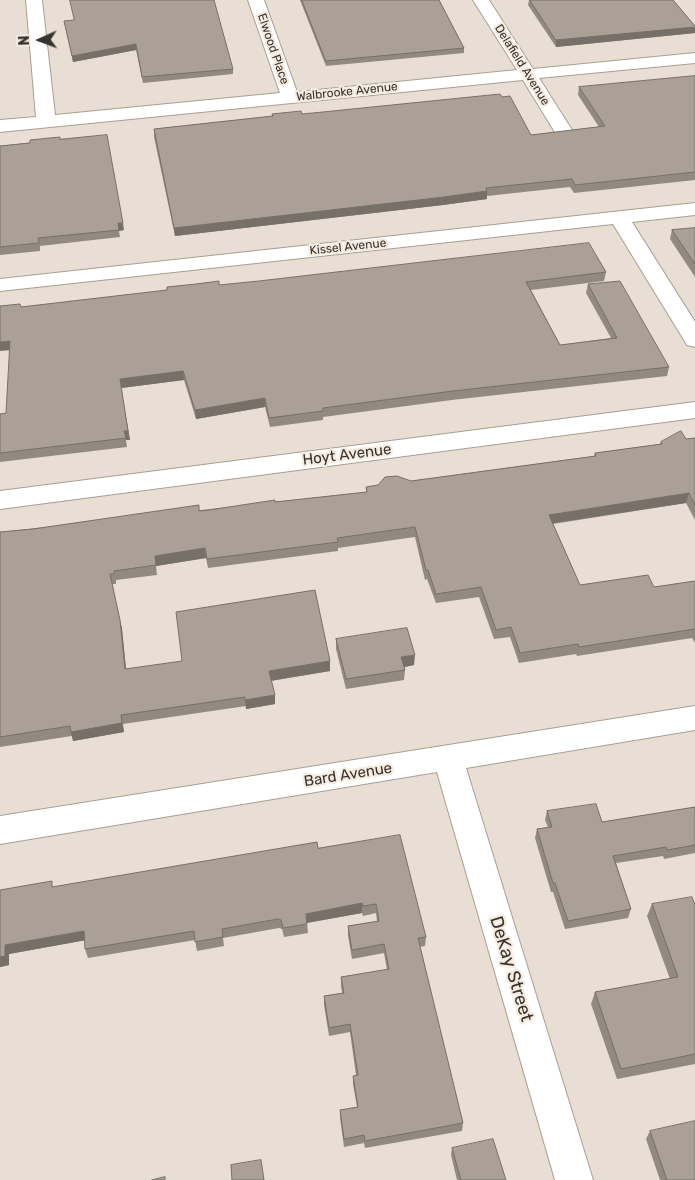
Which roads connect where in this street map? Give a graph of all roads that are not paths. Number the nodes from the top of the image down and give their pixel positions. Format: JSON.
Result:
{"nodes":[{"id":1,"x":34,"y":0,"type":"edge"},
{"id":2,"x":256,"y":0,"type":"edge"},
{"id":3,"x":481,"y":0,"type":"edge"},
{"id":4,"x":695,"y":58,"type":"edge"},
{"id":5,"x":528,"y":74,"type":"junction"},
{"id":6,"x":290,"y":97,"type":"junction"},
{"id":7,"x":46,"y":121,"type":"junction"},
{"id":8,"x":0,"y":126,"type":"edge"},
{"id":9,"x":563,"y":130,"type":"edge"},
{"id":10,"x":695,"y":209,"type":"edge"},
{"id":11,"x":619,"y":218,"type":"junction"},
{"id":12,"x":0,"y":286,"type":"edge"},
{"id":13,"x":695,"y":340,"type":"edge"},
{"id":14,"x":695,"y":410,"type":"edge"},
{"id":15,"x":0,"y":500,"type":"edge"},
{"id":16,"x":695,"y":718,"type":"edge"},
{"id":17,"x":448,"y":759,"type":"junction"},
{"id":18,"x":0,"y":830,"type":"edge"},
{"id":19,"x":574,"y":1180,"type":"edge"}],
"edges":[{"from":1,"to":7,"type":"street"},
{"from":2,"to":6,"type":"street","name":"Elwood Place"},
{"from":3,"to":5,"type":"street","name":"Delafield Avenue"},
{"from":4,"to":5,"type":"street","name":"Walbrooke Avenue"},
{"from":5,"to":6,"type":"street","name":"Walbrooke Avenue"},
{"from":5,"to":9,"type":"street","name":"Delafield Avenue"},
{"from":6,"to":7,"type":"street","name":"Walbrooke Avenue"},
{"from":7,"to":8,"type":"street","name":"Walbrooke Avenue"},
{"from":10,"to":11,"type":"street","name":"Kissel Avenue"},
{"from":11,"to":12,"type":"street","name":"Kissel Avenue"},
{"from":11,"to":13,"type":"street"},
{"from":14,"to":15,"type":"street","name":"Hoyt Avenue"},
{"from":16,"to":17,"type":"street","name":"Bard Avenue"},
{"from":17,"to":18,"type":"street","name":"Bard Avenue"},
{"from":17,"to":19,"type":"street","name":"DeKay Street"}]}
